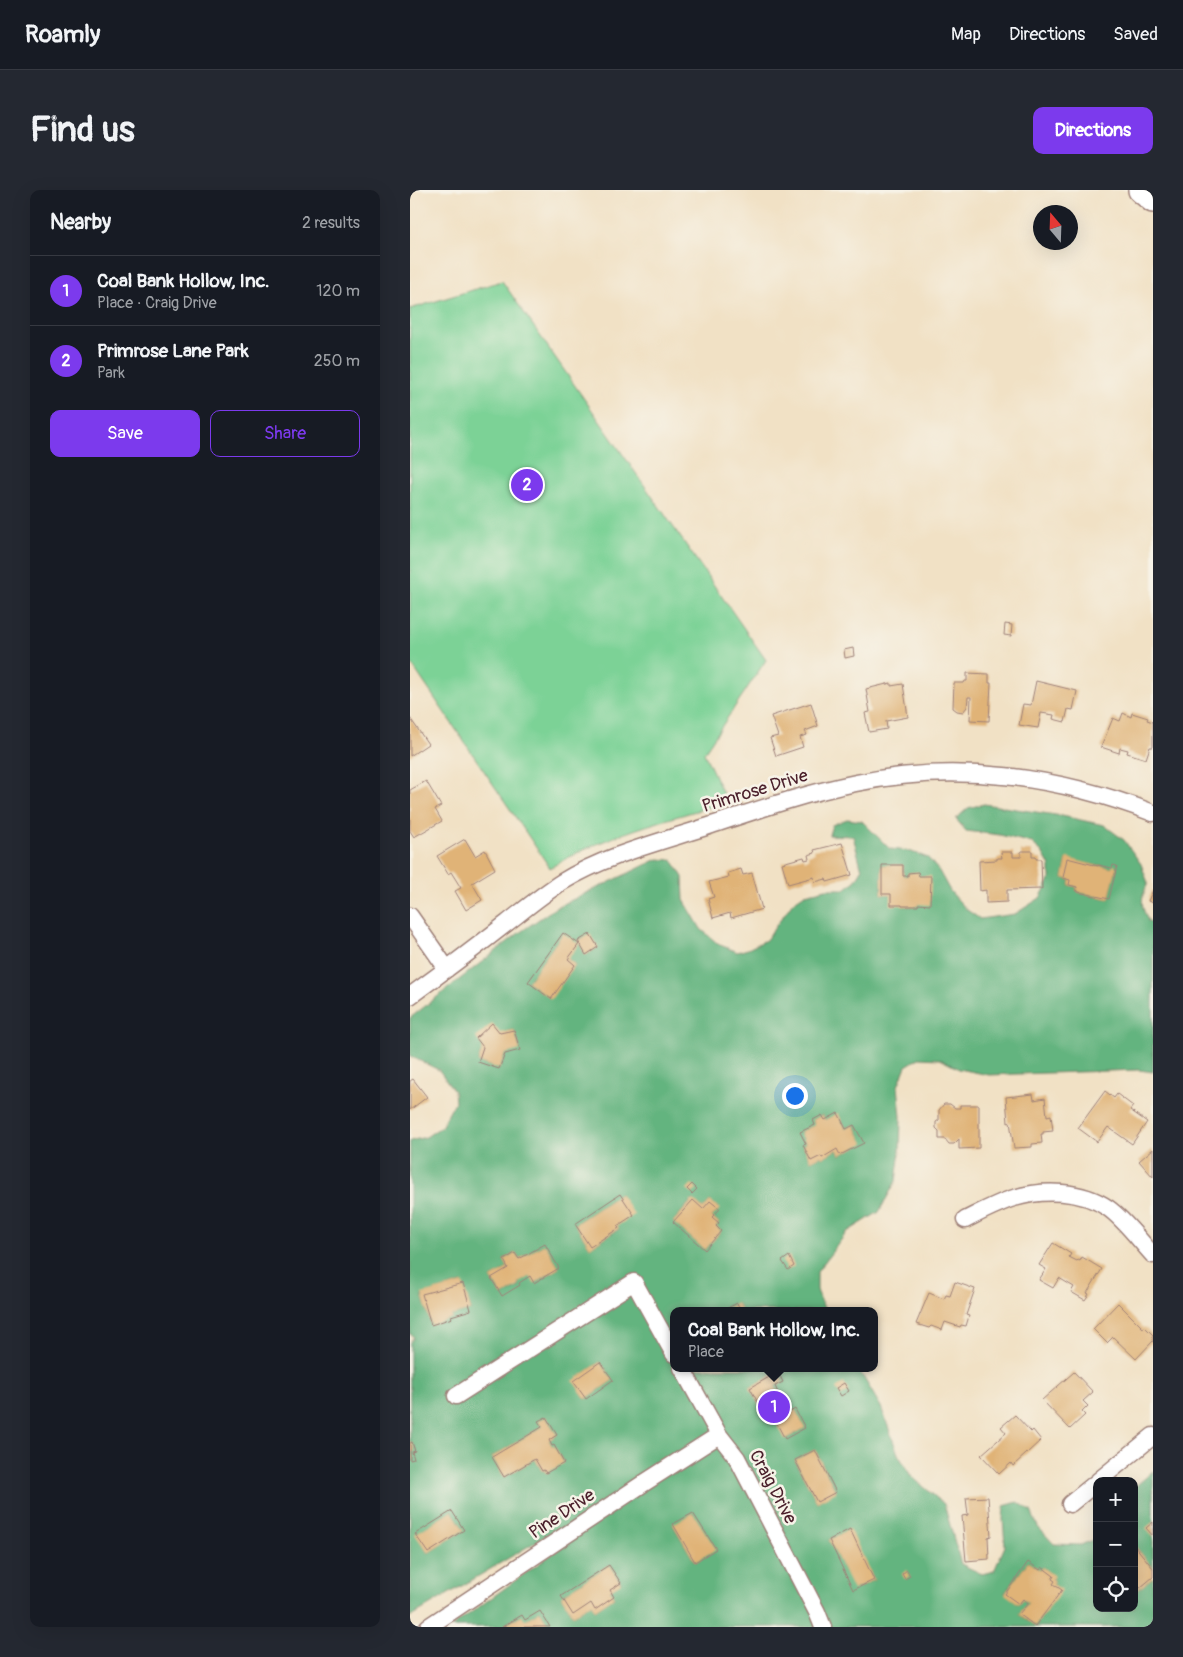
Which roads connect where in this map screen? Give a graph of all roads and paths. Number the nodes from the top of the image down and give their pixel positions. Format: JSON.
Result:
{"nodes":[{"id":1,"x":1141,"y":190,"type":"edge"},
{"id":2,"x":1153,"y":200,"type":"edge"},
{"id":3,"x":1153,"y":813,"type":"edge"},
{"id":4,"x":410,"y":916,"type":"edge"},
{"id":5,"x":447,"y":969,"type":"junction"},
{"id":6,"x":410,"y":996,"type":"edge"},
{"id":7,"x":965,"y":1220,"type":"dead end"},
{"id":8,"x":1153,"y":1255,"type":"edge"},
{"id":9,"x":670,"y":1347,"type":"edge"},
{"id":10,"x":684,"y":1372,"type":"edge"},
{"id":11,"x":456,"y":1396,"type":"dead end"},
{"id":12,"x":719,"y":1435,"type":"junction"},
{"id":13,"x":1153,"y":1436,"type":"edge"},
{"id":14,"x":1103,"y":1477,"type":"edge"},
{"id":15,"x":1093,"y":1485,"type":"edge"},
{"id":16,"x":1070,"y":1504,"type":"dead end"},
{"id":17,"x":428,"y":1627,"type":"edge"},
{"id":18,"x":823,"y":1627,"type":"edge"}],
"edges":[{"from":1,"to":2,"type":"main road"},
{"from":3,"to":5,"type":"street","name":"Primrose Drive"},
{"from":4,"to":5,"type":"street"},
{"from":5,"to":6,"type":"street","name":"Primrose Drive"},
{"from":7,"to":8,"type":"street"},
{"from":9,"to":11,"type":"street"},
{"from":10,"to":12,"type":"street","name":"Craig Drive"},
{"from":12,"to":17,"type":"street","name":"Pine Drive"},
{"from":12,"to":18,"type":"street","name":"Craig Drive"},
{"from":13,"to":14,"type":"street"},
{"from":15,"to":16,"type":"street"}]}
